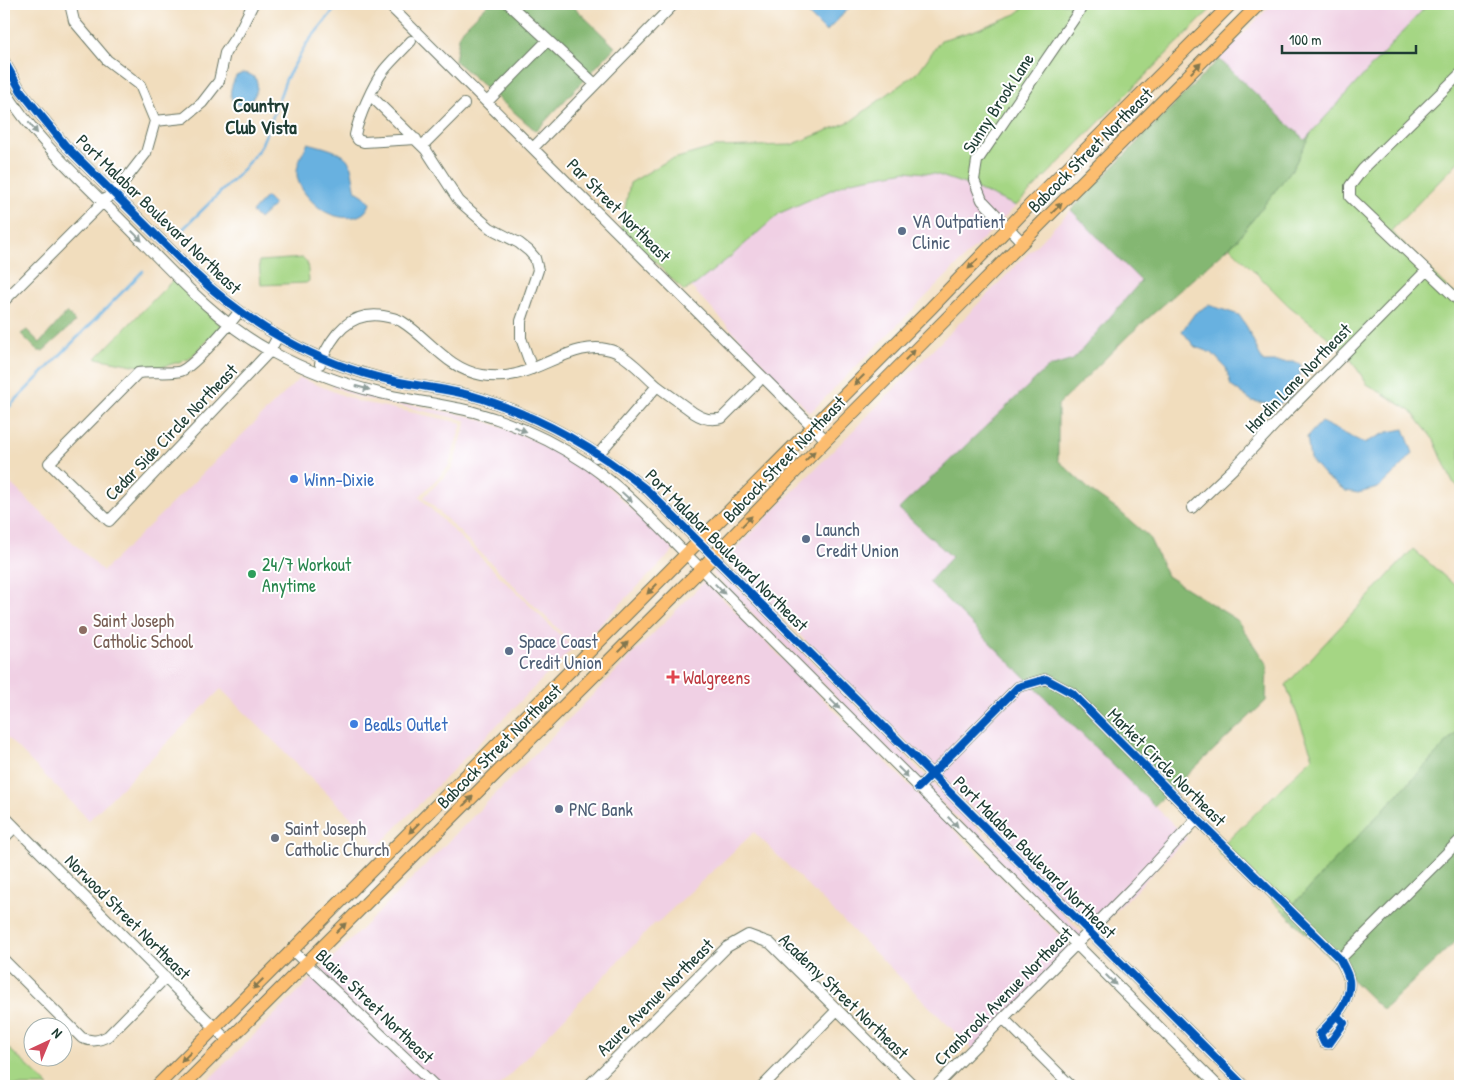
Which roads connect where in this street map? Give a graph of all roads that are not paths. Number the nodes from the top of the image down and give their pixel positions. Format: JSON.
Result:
{"nodes":[{"id":1,"x":70,"y":4,"type":"edge"},
{"id":2,"x":253,"y":4,"type":"edge"},
{"id":3,"x":509,"y":4,"type":"edge"},
{"id":4,"x":674,"y":4,"type":"edge"},
{"id":5,"x":1081,"y":4,"type":"edge"},
{"id":6,"x":1231,"y":4,"type":"edge"},
{"id":7,"x":1259,"y":4,"type":"edge"},
{"id":8,"x":395,"y":6,"type":"edge"},
{"id":9,"x":548,"y":40,"type":"junction"},
{"id":10,"x":411,"y":41,"type":"dead end"},
{"id":11,"x":4,"y":61,"type":"edge"},
{"id":12,"x":1460,"y":74,"type":"edge"},
{"id":13,"x":1159,"y":76,"type":"junction"},
{"id":14,"x":595,"y":84,"type":"junction"},
{"id":15,"x":4,"y":89,"type":"edge"},
{"id":16,"x":1173,"y":90,"type":"junction"},
{"id":17,"x":370,"y":95,"type":"junction"},
{"id":18,"x":487,"y":102,"type":"junction"},
{"id":19,"x":464,"y":104,"type":"dead end"},
{"id":20,"x":155,"y":121,"type":"junction"},
{"id":21,"x":419,"y":143,"type":"junction"},
{"id":22,"x":533,"y":148,"type":"junction"},
{"id":23,"x":113,"y":192,"type":"junction"},
{"id":24,"x":102,"y":202,"type":"junction"},
{"id":25,"x":1008,"y":228,"type":"junction"},
{"id":26,"x":1022,"y":242,"type":"junction"},
{"id":27,"x":1427,"y":270,"type":"junction"},
{"id":28,"x":4,"y":301,"type":"edge"},
{"id":29,"x":1460,"y":302,"type":"edge"},
{"id":30,"x":239,"y":312,"type":"junction"},
{"id":31,"x":229,"y":325,"type":"junction"},
{"id":32,"x":278,"y":336,"type":"junction"},
{"id":33,"x":270,"y":351,"type":"junction"},
{"id":34,"x":322,"y":359,"type":"junction"},
{"id":35,"x":532,"y":369,"type":"junction"},
{"id":36,"x":317,"y":373,"type":"junction"},
{"id":37,"x":758,"y":382,"type":"dead end"},
{"id":38,"x":657,"y":386,"type":"junction"},
{"id":39,"x":813,"y":427,"type":"junction"},
{"id":40,"x":826,"y":440,"type":"junction"},
{"id":41,"x":599,"y":453,"type":"junction"},
{"id":42,"x":590,"y":465,"type":"junction"},
{"id":43,"x":1192,"y":508,"type":"dead end"},
{"id":44,"x":699,"y":541,"type":"junction"},
{"id":45,"x":686,"y":554,"type":"junction"},
{"id":46,"x":714,"y":556,"type":"junction"},
{"id":47,"x":701,"y":569,"type":"junction"},
{"id":48,"x":932,"y":775,"type":"junction"},
{"id":49,"x":918,"y":788,"type":"junction"},
{"id":50,"x":4,"y":816,"type":"edge"},
{"id":51,"x":1197,"y":820,"type":"junction"},
{"id":52,"x":15,"y":827,"type":"junction"},
{"id":53,"x":4,"y":838,"type":"edge"},
{"id":54,"x":1460,"y":840,"type":"edge"},
{"id":55,"x":1089,"y":932,"type":"junction"},
{"id":56,"x":748,"y":935,"type":"joint"},
{"id":57,"x":1076,"y":945,"type":"junction"},
{"id":58,"x":292,"y":950,"type":"junction"},
{"id":59,"x":1340,"y":958,"type":"junction"},
{"id":60,"x":4,"y":960,"type":"edge"},
{"id":61,"x":306,"y":963,"type":"junction"},
{"id":62,"x":166,"y":977,"type":"junction"},
{"id":63,"x":837,"y":1010,"type":"junction"},
{"id":64,"x":1336,"y":1015,"type":"dead end"},
{"id":65,"x":1003,"y":1018,"type":"junction"},
{"id":66,"x":215,"y":1028,"type":"junction"},
{"id":67,"x":228,"y":1041,"type":"junction"},
{"id":68,"x":157,"y":1086,"type":"edge"},
{"id":69,"x":184,"y":1086,"type":"edge"},
{"id":70,"x":435,"y":1086,"type":"edge"},
{"id":71,"x":588,"y":1086,"type":"edge"},
{"id":72,"x":762,"y":1086,"type":"edge"},
{"id":73,"x":914,"y":1086,"type":"edge"},
{"id":74,"x":936,"y":1086,"type":"edge"},
{"id":75,"x":1071,"y":1086,"type":"edge"},
{"id":76,"x":1218,"y":1086,"type":"edge"},
{"id":77,"x":1244,"y":1086,"type":"edge"}],
"edges":[{"from":1,"to":20,"type":"street"},
{"from":2,"to":20,"type":"street"},
{"from":3,"to":9,"type":"street"},
{"from":4,"to":14,"type":"street"},
{"from":5,"to":25,"type":"street","name":"Sunny Brook Lane"},
{"from":6,"to":13,"type":"main road","name":"Babcock Street Northeast"},
{"from":16,"to":7,"type":"main road","name":"Babcock Street Northeast","one_way":true},
{"from":8,"to":18,"type":"street","name":"Par Street Northeast"},
{"from":9,"to":14,"type":"street"},
{"from":9,"to":18,"type":"street"},
{"from":10,"to":17,"type":"street"},
{"from":11,"to":23,"type":"street","name":"Port Malabar Boulevard Northeast"},
{"from":12,"to":27,"type":"street"},
{"from":13,"to":16,"type":"main road"},
{"from":13,"to":25,"type":"main road","name":"Babcock Street Northeast"},
{"from":14,"to":22,"type":"street"},
{"from":15,"to":24,"type":"street","name":"Port Malabar Boulevard Northeast","one_way":true},
{"from":26,"to":16,"type":"main road","name":"Babcock Street Northeast","one_way":true},
{"from":17,"to":21,"type":"street"},
{"from":17,"to":21,"type":"street"},
{"from":18,"to":22,"type":"street","name":"Par Street Northeast"},
{"from":19,"to":21,"type":"street"},
{"from":20,"to":23,"type":"street"},
{"from":21,"to":35,"type":"street"},
{"from":22,"to":39,"type":"street","name":"Par Street Northeast"},
{"from":23,"to":24,"type":"street"},
{"from":23,"to":30,"type":"street","name":"Port Malabar Boulevard Northeast"},
{"from":24,"to":28,"type":"street"},
{"from":24,"to":31,"type":"street","name":"Port Malabar Boulevard Northeast","one_way":true},
{"from":25,"to":26,"type":"street","name":"Sunny Brook Lane"},
{"from":25,"to":39,"type":"main road","name":"Babcock Street Northeast","one_way":true},
{"from":40,"to":26,"type":"main road","name":"Babcock Street Northeast","one_way":true},
{"from":27,"to":29,"type":"street"},
{"from":27,"to":43,"type":"street","name":"Hardin Lane Northeast"},
{"from":30,"to":31,"type":"street","name":"Cedar Side Circle Northeast"},
{"from":30,"to":32,"type":"street","name":"Port Malabar Boulevard Northeast"},
{"from":31,"to":33,"type":"street","name":"Port Malabar Boulevard Northeast"},
{"from":31,"to":33,"type":"street","name":"Cedar Side Circle Northeast"},
{"from":32,"to":33,"type":"street","name":"Cedar Side Circle Northeast"},
{"from":32,"to":34,"type":"street","name":"Port Malabar Boulevard Northeast"},
{"from":33,"to":36,"type":"street","name":"Port Malabar Boulevard Northeast"},
{"from":34,"to":35,"type":"street"},
{"from":34,"to":36,"type":"street"},
{"from":34,"to":41,"type":"street","name":"Port Malabar Boulevard Northeast"},
{"from":35,"to":38,"type":"street"},
{"from":36,"to":42,"type":"street","name":"Port Malabar Boulevard Northeast","one_way":true},
{"from":37,"to":38,"type":"street"},
{"from":38,"to":41,"type":"street"},
{"from":39,"to":40,"type":"street","name":"Par Street Northeast"},
{"from":39,"to":44,"type":"main road","name":"Babcock Street Northeast"},
{"from":46,"to":40,"type":"main road","name":"Babcock Street Northeast","one_way":true},
{"from":41,"to":42,"type":"street"},
{"from":41,"to":44,"type":"street","name":"Port Malabar Boulevard Northeast"},
{"from":42,"to":45,"type":"street","name":"Port Malabar Boulevard Northeast","one_way":true},
{"from":44,"to":45,"type":"main road","name":"Babcock Street Northeast"},
{"from":44,"to":46,"type":"street","name":"Port Malabar Boulevard Northeast"},
{"from":45,"to":47,"type":"street","name":"Port Malabar Boulevard Northeast"},
{"from":45,"to":58,"type":"main road","name":"Babcock Street Northeast","one_way":true},
{"from":46,"to":47,"type":"main road","name":"Babcock Street Northeast"},
{"from":46,"to":48,"type":"street","name":"Port Malabar Boulevard Northeast"},
{"from":47,"to":49,"type":"street","name":"Port Malabar Boulevard Northeast","one_way":true},
{"from":61,"to":47,"type":"main road","name":"Babcock Street Northeast","one_way":true},
{"from":48,"to":49,"type":"street","name":"Market Circle Northeast"},
{"from":48,"to":51,"type":"street","name":"Market Circle Northeast"},
{"from":48,"to":55,"type":"street","name":"Port Malabar Boulevard Northeast"},
{"from":49,"to":57,"type":"street","name":"Port Malabar Boulevard Northeast","one_way":true},
{"from":50,"to":52,"type":"street","name":"Norwood Street Northeast"},
{"from":51,"to":55,"type":"street","name":"Cranbrook Avenue Northeast"},
{"from":51,"to":59,"type":"street","name":"Market Circle Northeast"},
{"from":52,"to":53,"type":"street"},
{"from":52,"to":62,"type":"street","name":"Norwood Street Northeast"},
{"from":54,"to":59,"type":"street"},
{"from":55,"to":57,"type":"street","name":"Cranbrook Avenue Northeast"},
{"from":55,"to":77,"type":"street","name":"Port Malabar Boulevard Northeast"},
{"from":56,"to":63,"type":"street","name":"Academy Street Northeast"},
{"from":56,"to":71,"type":"street","name":"Azure Avenue Northeast"},
{"from":57,"to":65,"type":"street","name":"Cranbrook Avenue Northeast"},
{"from":57,"to":76,"type":"street","name":"Port Malabar Boulevard Northeast","one_way":true},
{"from":58,"to":61,"type":"street","name":"Blaine Street Northeast"},
{"from":58,"to":66,"type":"main road","name":"Babcock Street Northeast","one_way":true},
{"from":59,"to":64,"type":"street","name":"Market Circle Northeast"},
{"from":60,"to":62,"type":"street"},
{"from":61,"to":67,"type":"main road","name":"Babcock Street Northeast"},
{"from":61,"to":70,"type":"street","name":"Blaine Street Northeast"},
{"from":62,"to":66,"type":"street","name":"Norwood Street Northeast"},
{"from":63,"to":72,"type":"street"},
{"from":63,"to":73,"type":"street","name":"Academy Street Northeast"},
{"from":65,"to":74,"type":"street","name":"Cranbrook Avenue Northeast"},
{"from":65,"to":75,"type":"street"},
{"from":66,"to":67,"type":"street","name":"Norwood Street Northeast"},
{"from":66,"to":68,"type":"main road","name":"Babcock Street Northeast","one_way":true},
{"from":67,"to":69,"type":"main road","name":"Babcock Street Northeast"}]}
